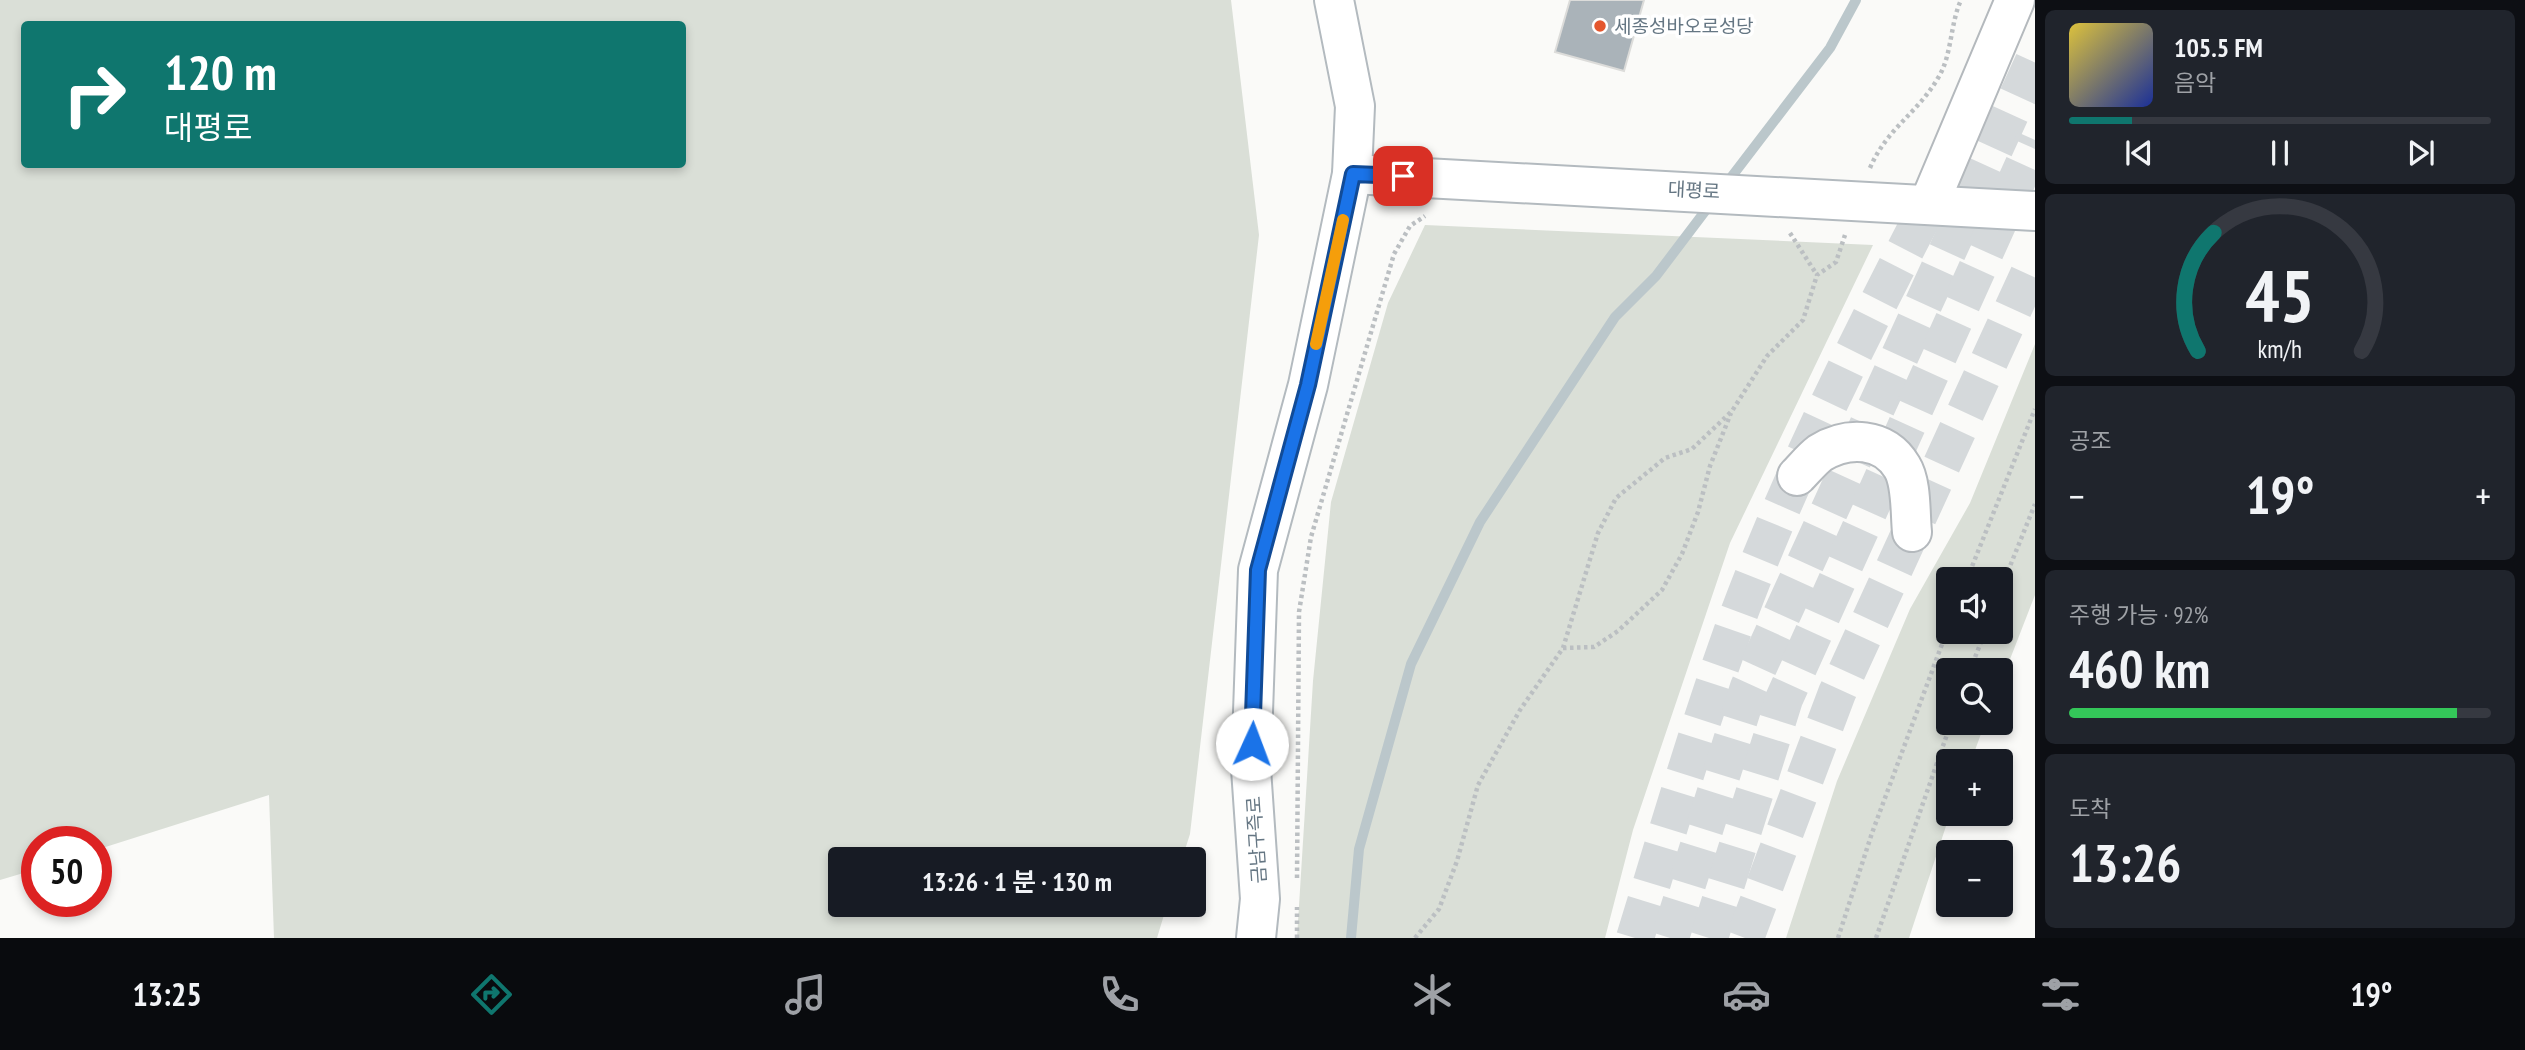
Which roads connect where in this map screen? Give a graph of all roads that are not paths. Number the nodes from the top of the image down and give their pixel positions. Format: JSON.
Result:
{"nodes":[{"id":1,"x":1334,"y":0,"type":"edge"},
{"id":2,"x":2015,"y":0,"type":"edge"},
{"id":3,"x":1353,"y":174,"type":"junction"},
{"id":4,"x":1929,"y":204,"type":"junction"},
{"id":5,"x":2035,"y":211,"type":"edge"},
{"id":6,"x":1797,"y":476,"type":"dead end"},
{"id":7,"x":1912,"y":531,"type":"dead end"},
{"id":8,"x":1256,"y":938,"type":"edge"}],
"edges":[{"from":1,"to":3,"type":"main road","name":"금남구즉로"},
{"from":2,"to":4,"type":"main road"},
{"from":3,"to":4,"type":"main road","name":"대평로"},
{"from":3,"to":8,"type":"main road","name":"금남구즉로"},
{"from":4,"to":5,"type":"main road","name":"대평로"},
{"from":6,"to":7,"type":"main road"}]}
